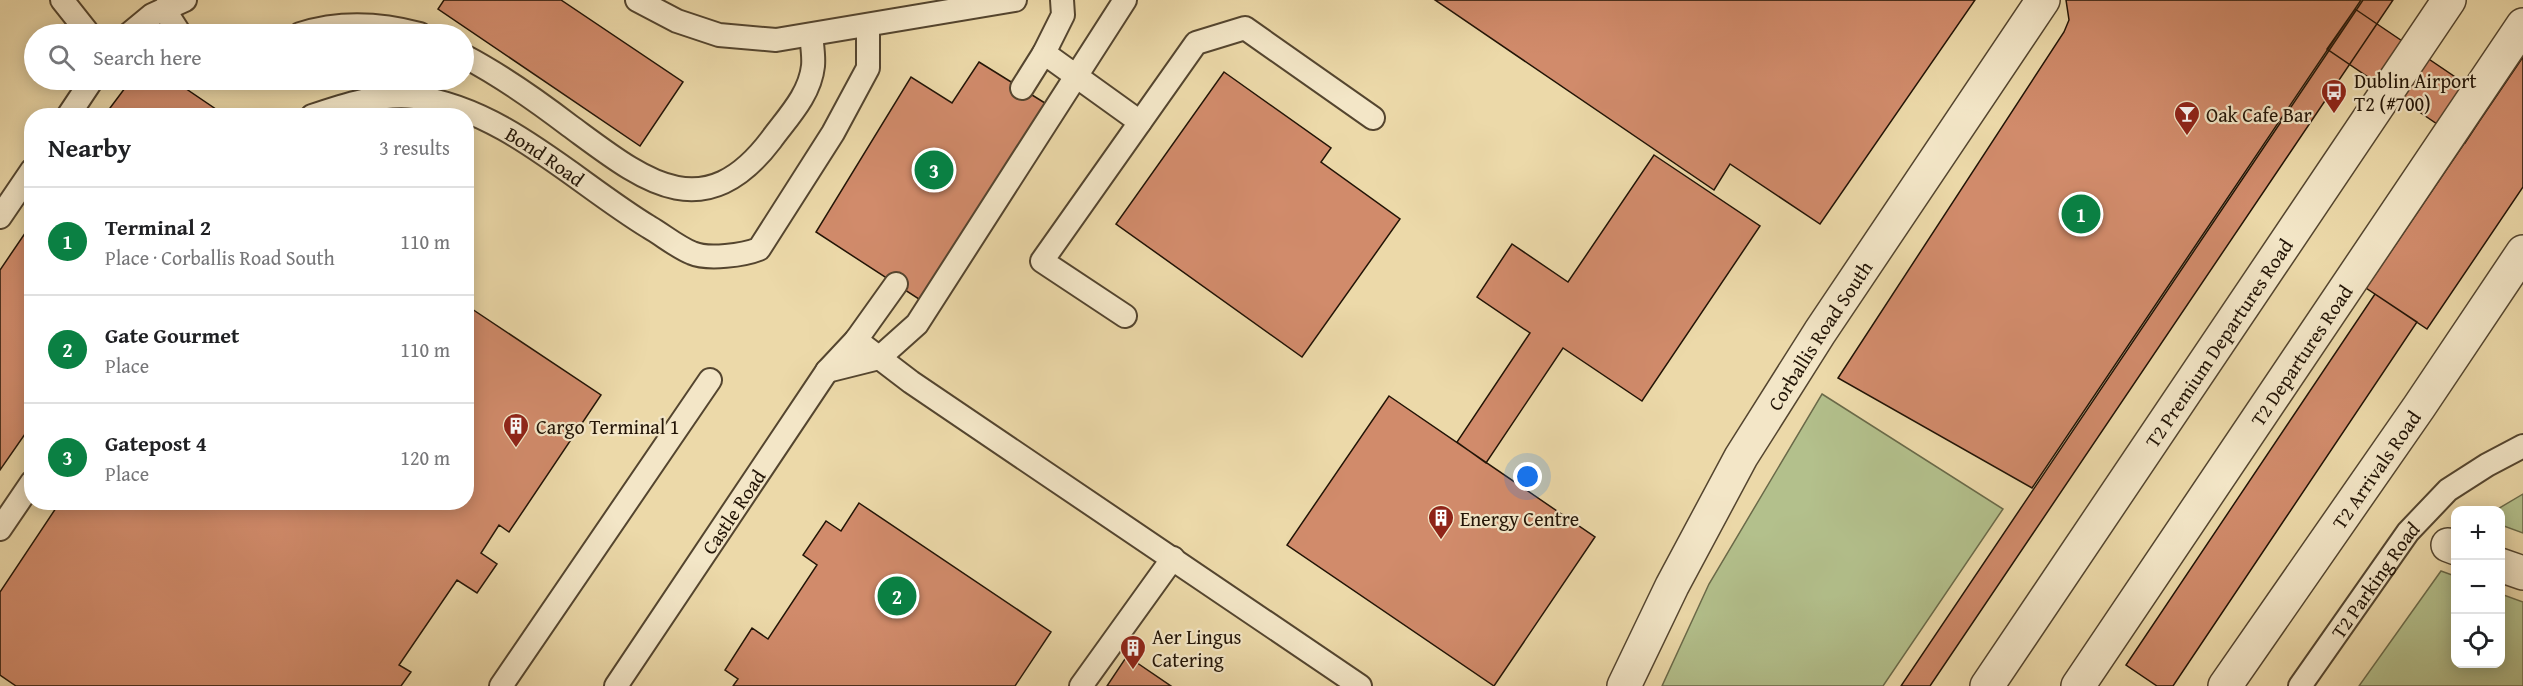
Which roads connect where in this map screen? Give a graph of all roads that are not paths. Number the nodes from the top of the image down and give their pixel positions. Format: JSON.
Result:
{"nodes":[{"id":1,"x":62,"y":0,"type":"edge"},
{"id":2,"x":185,"y":0,"type":"edge"},
{"id":3,"x":637,"y":0,"type":"edge"},
{"id":4,"x":1014,"y":0,"type":"edge"},
{"id":5,"x":1062,"y":0,"type":"edge"},
{"id":6,"x":1125,"y":0,"type":"edge"},
{"id":7,"x":2043,"y":0,"type":"edge"},
{"id":8,"x":2450,"y":0,"type":"edge"},
{"id":9,"x":164,"y":9,"type":"junction"},
{"id":10,"x":81,"y":24,"type":"edge"},
{"id":11,"x":141,"y":24,"type":"edge"},
{"id":12,"x":174,"y":24,"type":"edge"},
{"id":13,"x":2523,"y":25,"type":"edge"},
{"id":14,"x":868,"y":26,"type":"junction"},
{"id":15,"x":811,"y":34,"type":"junction"},
{"id":16,"x":1044,"y":53,"type":"junction"},
{"id":17,"x":474,"y":62,"type":"edge"},
{"id":18,"x":1076,"y":76,"type":"junction"},
{"id":19,"x":1022,"y":87,"type":"dead end"},
{"id":20,"x":85,"y":90,"type":"edge"},
{"id":21,"x":73,"y":108,"type":"edge"},
{"id":22,"x":338,"y":108,"type":"edge"},
{"id":23,"x":462,"y":108,"type":"edge"},
{"id":24,"x":474,"y":113,"type":"edge"},
{"id":25,"x":1373,"y":118,"type":"dead end"},
{"id":26,"x":1140,"y":122,"type":"junction"},
{"id":27,"x":24,"y":182,"type":"edge"},
{"id":28,"x":1,"y":215,"type":"edge"},
{"id":29,"x":2523,"y":252,"type":"edge"},
{"id":30,"x":896,"y":284,"type":"dead end"},
{"id":31,"x":1125,"y":316,"type":"dead end"},
{"id":32,"x":856,"y":340,"type":"junction"},
{"id":33,"x":879,"y":358,"type":"junction"},
{"id":34,"x":827,"y":372,"type":"junction"},
{"id":35,"x":710,"y":380,"type":"dead end"},
{"id":36,"x":2523,"y":446,"type":"edge"},
{"id":37,"x":24,"y":494,"type":"edge"},
{"id":38,"x":0,"y":529,"type":"edge"},
{"id":39,"x":1173,"y":558,"type":"junction"},
{"id":40,"x":2505,"y":567,"type":"edge"},
{"id":41,"x":2523,"y":573,"type":"edge"},
{"id":42,"x":501,"y":686,"type":"edge"},
{"id":43,"x":616,"y":686,"type":"edge"},
{"id":44,"x":1081,"y":686,"type":"edge"},
{"id":45,"x":1360,"y":686,"type":"edge"},
{"id":46,"x":1624,"y":686,"type":"edge"},
{"id":47,"x":1987,"y":686,"type":"edge"},
{"id":48,"x":2078,"y":686,"type":"edge"},
{"id":49,"x":2225,"y":686,"type":"edge"},
{"id":50,"x":2300,"y":686,"type":"edge"}],
"edges":[{"from":1,"to":10,"type":"lane"},
{"from":2,"to":9,"type":"lane"},
{"from":3,"to":15,"type":"lane"},
{"from":4,"to":14,"type":"lane"},
{"from":5,"to":16,"type":"lane"},
{"from":6,"to":18,"type":"lane"},
{"from":7,"to":46,"type":"street","name":"Corballis Road South"},
{"from":8,"to":47,"type":"street","name":"T2 Premium Departures Road"},
{"from":9,"to":11,"type":"lane"},
{"from":9,"to":12,"type":"lane"},
{"from":13,"to":48,"type":"street","name":"T2 Departures Road"},
{"from":14,"to":15,"type":"lane"},
{"from":14,"to":24,"type":"lane","name":"Bond Road"},
{"from":15,"to":17,"type":"lane"},
{"from":16,"to":18,"type":"lane"},
{"from":16,"to":19,"type":"lane"},
{"from":18,"to":26,"type":"lane"},
{"from":18,"to":33,"type":"lane"},
{"from":20,"to":21,"type":"lane"},
{"from":22,"to":23,"type":"lane","name":"Bond Road"},
{"from":25,"to":26,"type":"lane"},
{"from":26,"to":31,"type":"lane"},
{"from":27,"to":28,"type":"lane"},
{"from":29,"to":49,"type":"street","name":"T2 Arrivals Road"},
{"from":30,"to":32,"type":"lane","name":"Castle Road"},
{"from":32,"to":33,"type":"lane"},
{"from":32,"to":34,"type":"lane","name":"Castle Road"},
{"from":33,"to":34,"type":"lane"},
{"from":33,"to":39,"type":"lane"},
{"from":34,"to":43,"type":"lane","name":"Castle Road"},
{"from":35,"to":42,"type":"lane"},
{"from":36,"to":50,"type":"lane","name":"T2 Parking Road"},
{"from":37,"to":38,"type":"lane"},
{"from":39,"to":44,"type":"lane"},
{"from":39,"to":45,"type":"lane"},
{"from":40,"to":41,"type":"street"}]}
